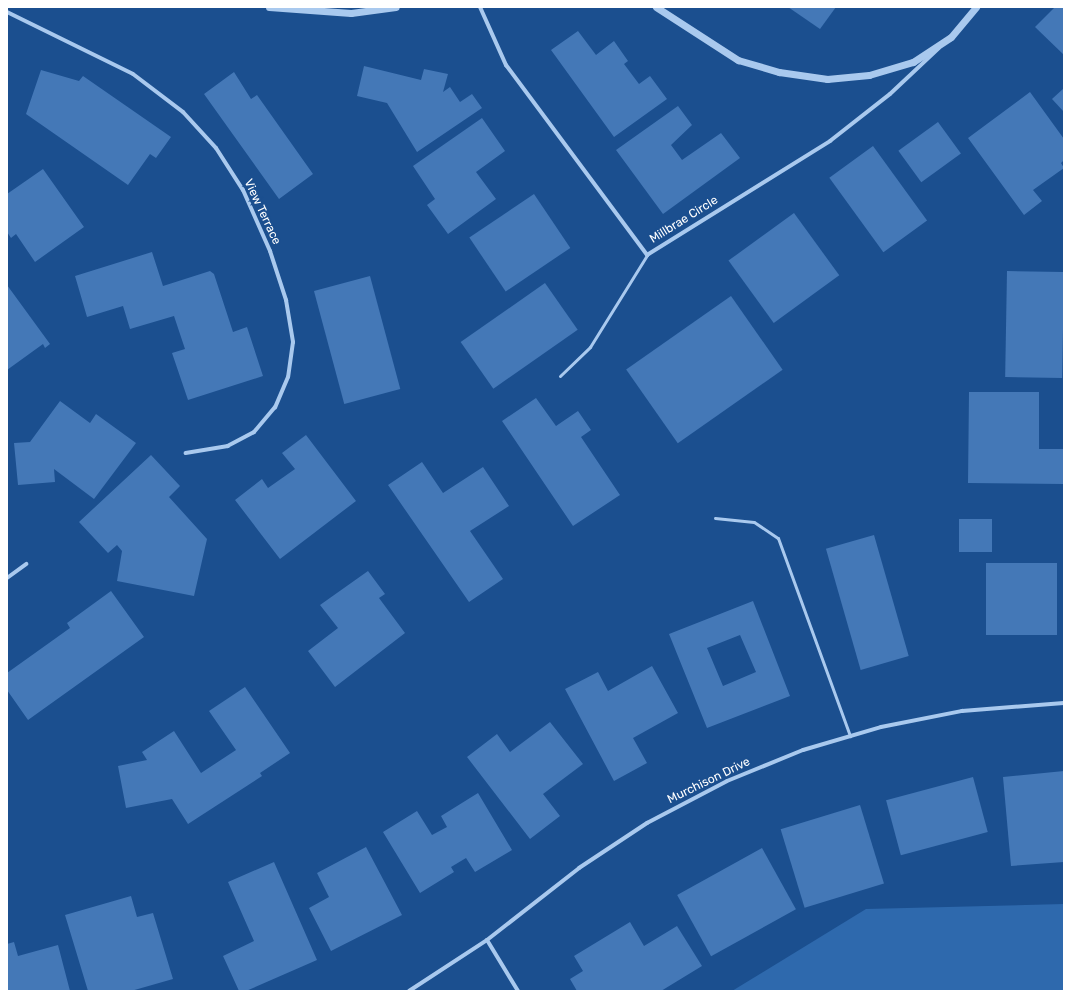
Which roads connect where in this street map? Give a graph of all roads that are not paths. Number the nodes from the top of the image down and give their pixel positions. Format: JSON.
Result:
{"nodes":[{"id":1,"x":269,"y":7,"type":"edge"},
{"id":2,"x":396,"y":7,"type":"edge"},
{"id":3,"x":480,"y":7,"type":"edge"},
{"id":4,"x":656,"y":7,"type":"edge"},
{"id":5,"x":976,"y":7,"type":"edge"},
{"id":6,"x":7,"y":12,"type":"edge"},
{"id":7,"x":951,"y":37,"type":"junction"},
{"id":8,"x":647,"y":255,"type":"junction"},
{"id":9,"x":560,"y":376,"type":"dead end"},
{"id":10,"x":186,"y":453,"type":"dead end"},
{"id":11,"x":715,"y":518,"type":"dead end"},
{"id":12,"x":26,"y":564,"type":"dead end"},
{"id":13,"x":7,"y":578,"type":"edge"},
{"id":14,"x":1064,"y":703,"type":"edge"},
{"id":15,"x":850,"y":736,"type":"junction"},
{"id":16,"x":487,"y":940,"type":"junction"},
{"id":17,"x":409,"y":991,"type":"edge"},
{"id":18,"x":518,"y":991,"type":"edge"}],
"edges":[{"from":1,"to":2,"type":"street"},
{"from":3,"to":8,"type":"street","name":"Millbrae Circle"},
{"from":4,"to":7,"type":"street"},
{"from":5,"to":7,"type":"street"},
{"from":6,"to":10,"type":"street","name":"View Terrace"},
{"from":7,"to":8,"type":"street","name":"Millbrae Circle"},
{"from":8,"to":9,"type":"lane"},
{"from":11,"to":15,"type":"lane"},
{"from":12,"to":13,"type":"street"},
{"from":14,"to":15,"type":"street","name":"Murchison Drive"},
{"from":15,"to":16,"type":"street","name":"Murchison Drive"},
{"from":16,"to":17,"type":"street","name":"Murchison Drive"},
{"from":16,"to":18,"type":"street"}]}
